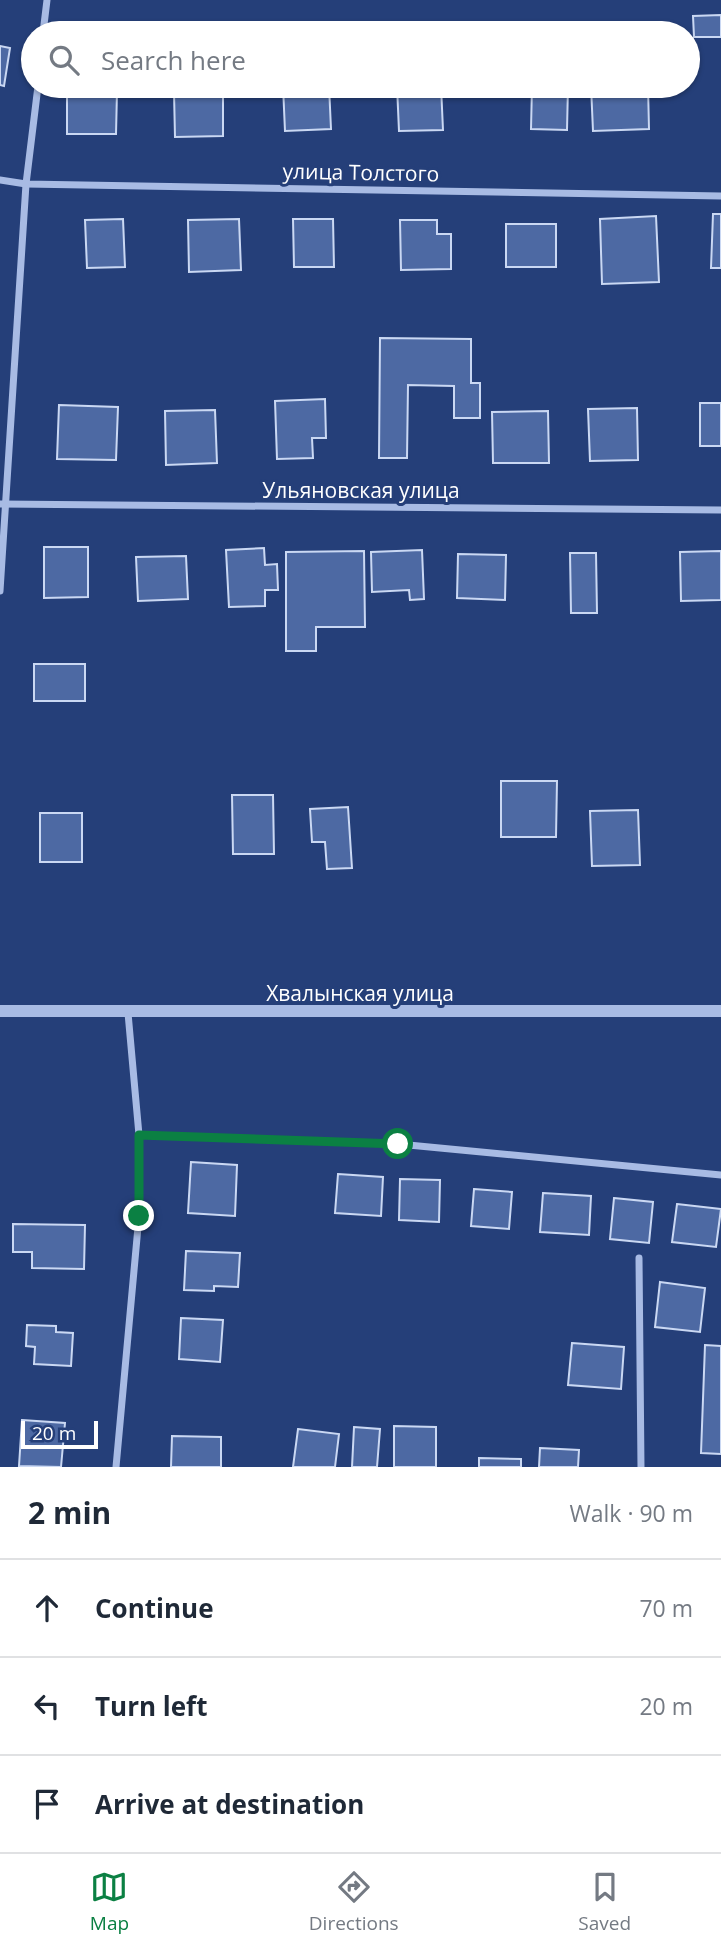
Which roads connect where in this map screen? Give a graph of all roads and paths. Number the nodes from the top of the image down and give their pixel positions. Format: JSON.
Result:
{"nodes":[{"id":1,"x":47,"y":0,"type":"edge"},
{"id":2,"x":45,"y":21,"type":"edge"},
{"id":3,"x":36,"y":98,"type":"edge"},
{"id":4,"x":0,"y":180,"type":"edge"},
{"id":5,"x":26,"y":184,"type":"junction"},
{"id":6,"x":721,"y":196,"type":"edge"},
{"id":7,"x":3,"y":505,"type":"edge"},
{"id":8,"x":721,"y":510,"type":"edge"},
{"id":9,"x":0,"y":592,"type":"edge"},
{"id":10,"x":0,"y":1011,"type":"edge"},
{"id":11,"x":721,"y":1011,"type":"edge"},
{"id":12,"x":128,"y":1013,"type":"junction"},
{"id":13,"x":139,"y":1135,"type":"junction"},
{"id":14,"x":721,"y":1175,"type":"edge"},
{"id":15,"x":639,"y":1258,"type":"dead end"},
{"id":16,"x":116,"y":1467,"type":"edge"},
{"id":17,"x":640,"y":1467,"type":"edge"}],
"edges":[{"from":1,"to":2,"type":"street"},
{"from":3,"to":5,"type":"street"},
{"from":4,"to":5,"type":"street","name":"улица Толстого"},
{"from":5,"to":6,"type":"street","name":"улица Толстого"},
{"from":5,"to":7,"type":"street"},
{"from":7,"to":8,"type":"street","name":"Ульяновская улица"},
{"from":7,"to":9,"type":"street"},
{"from":10,"to":12,"type":"street","name":"Хвалынская улица"},
{"from":11,"to":12,"type":"street","name":"Хвалынская улица"},
{"from":12,"to":13,"type":"street"},
{"from":13,"to":14,"type":"street"},
{"from":13,"to":16,"type":"street"},
{"from":15,"to":17,"type":"street"}]}
